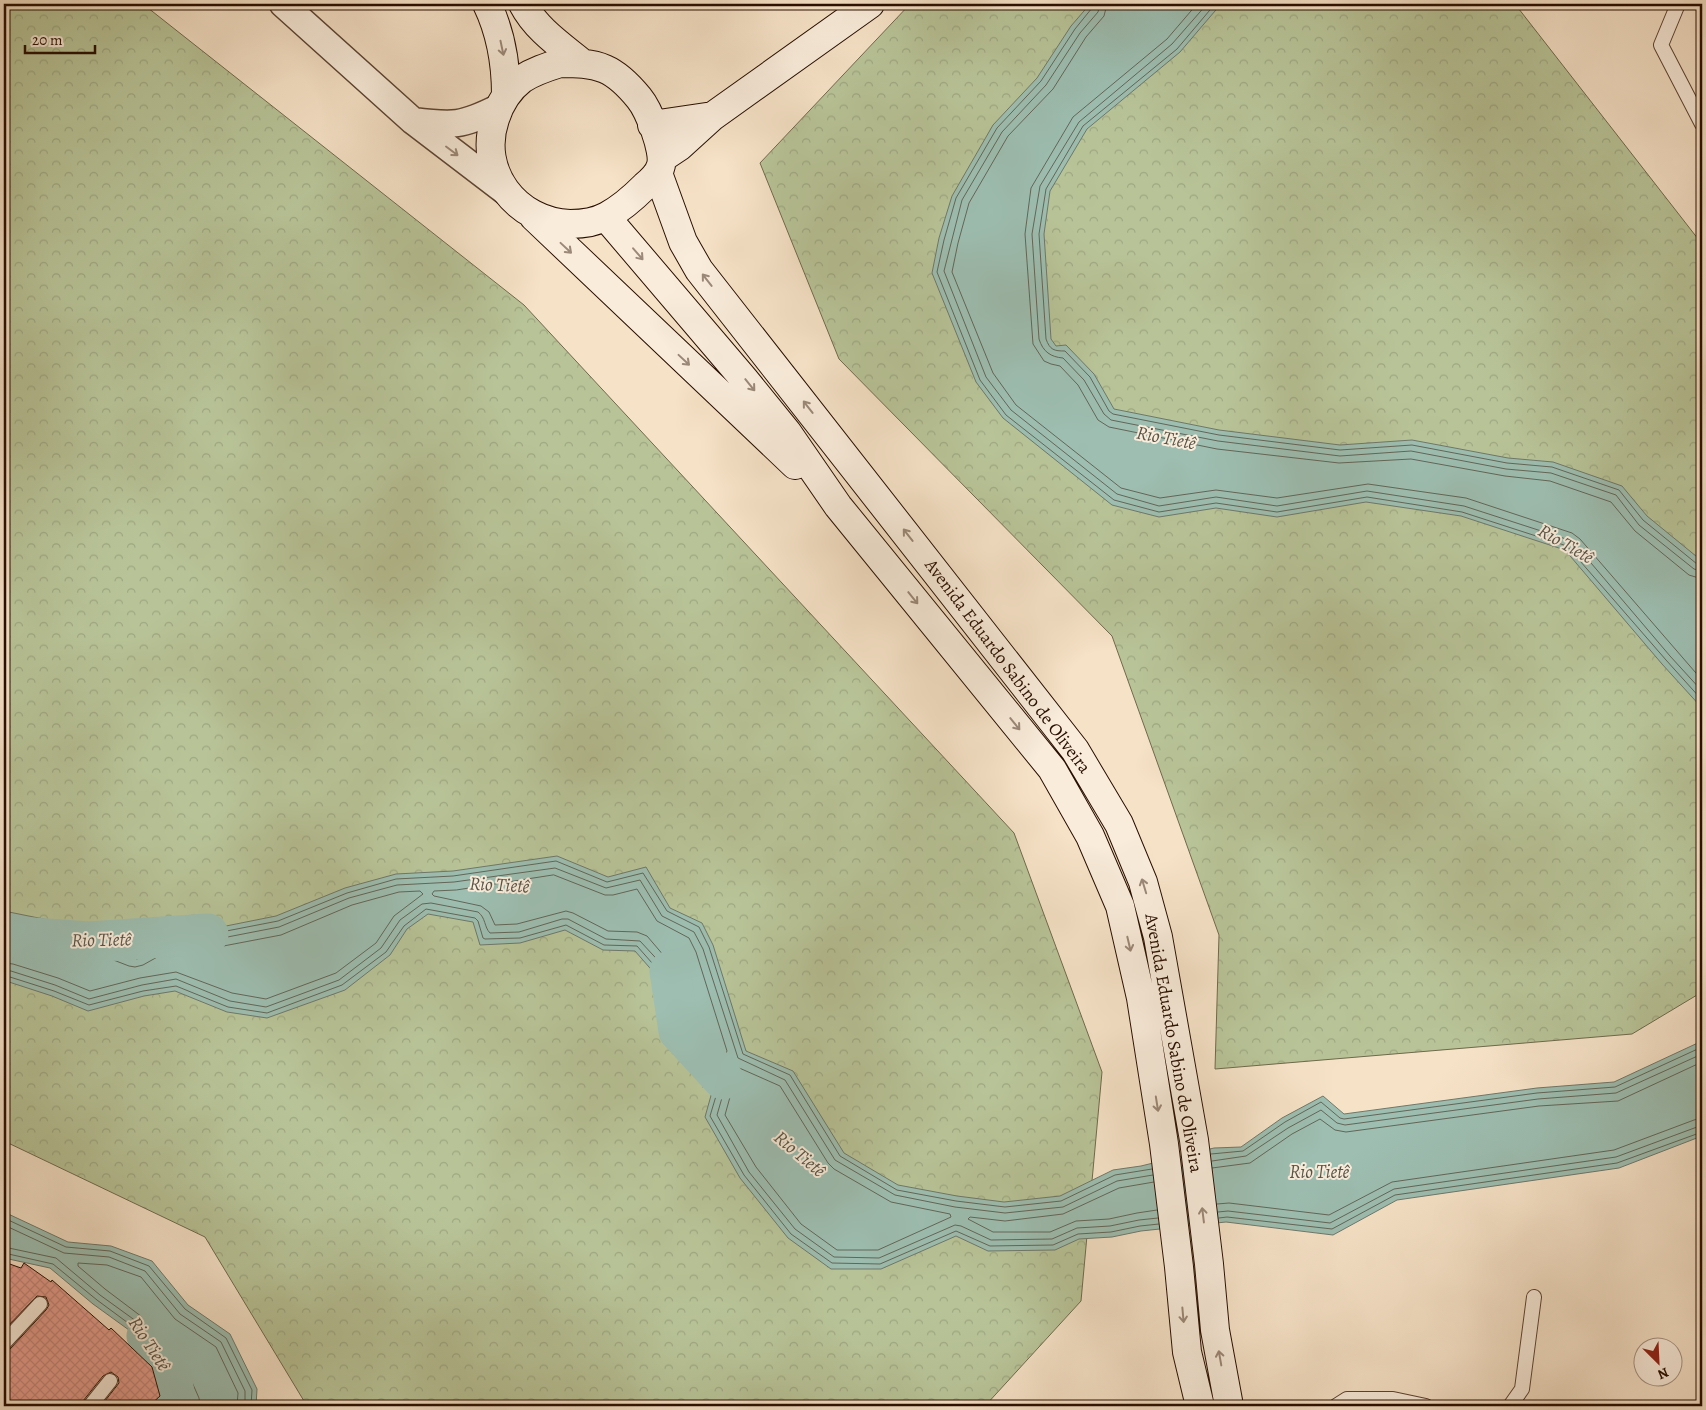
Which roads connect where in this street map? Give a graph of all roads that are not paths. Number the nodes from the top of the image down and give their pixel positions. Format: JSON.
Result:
{"nodes":[{"id":1,"x":283,"y":4,"type":"edge"},
{"id":2,"x":487,"y":4,"type":"edge"},
{"id":3,"x":523,"y":4,"type":"edge"},
{"id":4,"x":870,"y":4,"type":"edge"},
{"id":5,"x":1678,"y":4,"type":"edge"},
{"id":6,"x":582,"y":63,"type":"junction"},
{"id":7,"x":502,"y":101,"type":"junction"},
{"id":8,"x":713,"y":116,"type":"junction"},
{"id":9,"x":413,"y":121,"type":"junction"},
{"id":10,"x":1702,"y":124,"type":"edge"},
{"id":11,"x":652,"y":125,"type":"junction"},
{"id":12,"x":660,"y":166,"type":"junction"},
{"id":13,"x":506,"y":192,"type":"junction"},
{"id":14,"x":531,"y":214,"type":"junction"},
{"id":15,"x":606,"y":217,"type":"junction"},
{"id":16,"x":838,"y":506,"type":"junction"},
{"id":17,"x":1534,"y":1297,"type":"dead end"},
{"id":18,"x":40,"y":1304,"type":"dead end"},
{"id":19,"x":4,"y":1343,"type":"edge"},
{"id":20,"x":110,"y":1381,"type":"dead end"},
{"id":21,"x":90,"y":1406,"type":"edge"},
{"id":22,"x":1200,"y":1406,"type":"edge"},
{"id":23,"x":1229,"y":1406,"type":"edge"},
{"id":24,"x":1336,"y":1406,"type":"edge"},
{"id":25,"x":1426,"y":1406,"type":"edge"},
{"id":26,"x":1510,"y":1406,"type":"edge"}],
"edges":[{"from":1,"to":9,"type":"street"},
{"from":2,"to":7,"type":"main road","one_way":true},
{"from":3,"to":6,"type":"main road"},
{"from":4,"to":8,"type":"main road"},
{"from":5,"to":10,"type":"lane"},
{"from":6,"to":7,"type":"main road"},
{"from":6,"to":11,"type":"main road"},
{"from":7,"to":9,"type":"street"},
{"from":7,"to":13,"type":"main road"},
{"from":8,"to":11,"type":"main road"},
{"from":8,"to":12,"type":"main road"},
{"from":9,"to":13,"type":"street","one_way":true},
{"from":11,"to":12,"type":"main road"},
{"from":12,"to":15,"type":"main road"},
{"from":23,"to":12,"type":"main road","name":"Avenida Eduardo Sabino de Oliveira","one_way":true},
{"from":13,"to":14,"type":"main road"},
{"from":14,"to":15,"type":"main road"},
{"from":14,"to":16,"type":"main road","one_way":true},
{"from":15,"to":16,"type":"main road","one_way":true},
{"from":16,"to":22,"type":"main road","name":"Avenida Eduardo Sabino de Oliveira","one_way":true},
{"from":17,"to":26,"type":"lane"},
{"from":18,"to":19,"type":"lane"},
{"from":20,"to":21,"type":"lane"},
{"from":24,"to":25,"type":"lane"}]}
